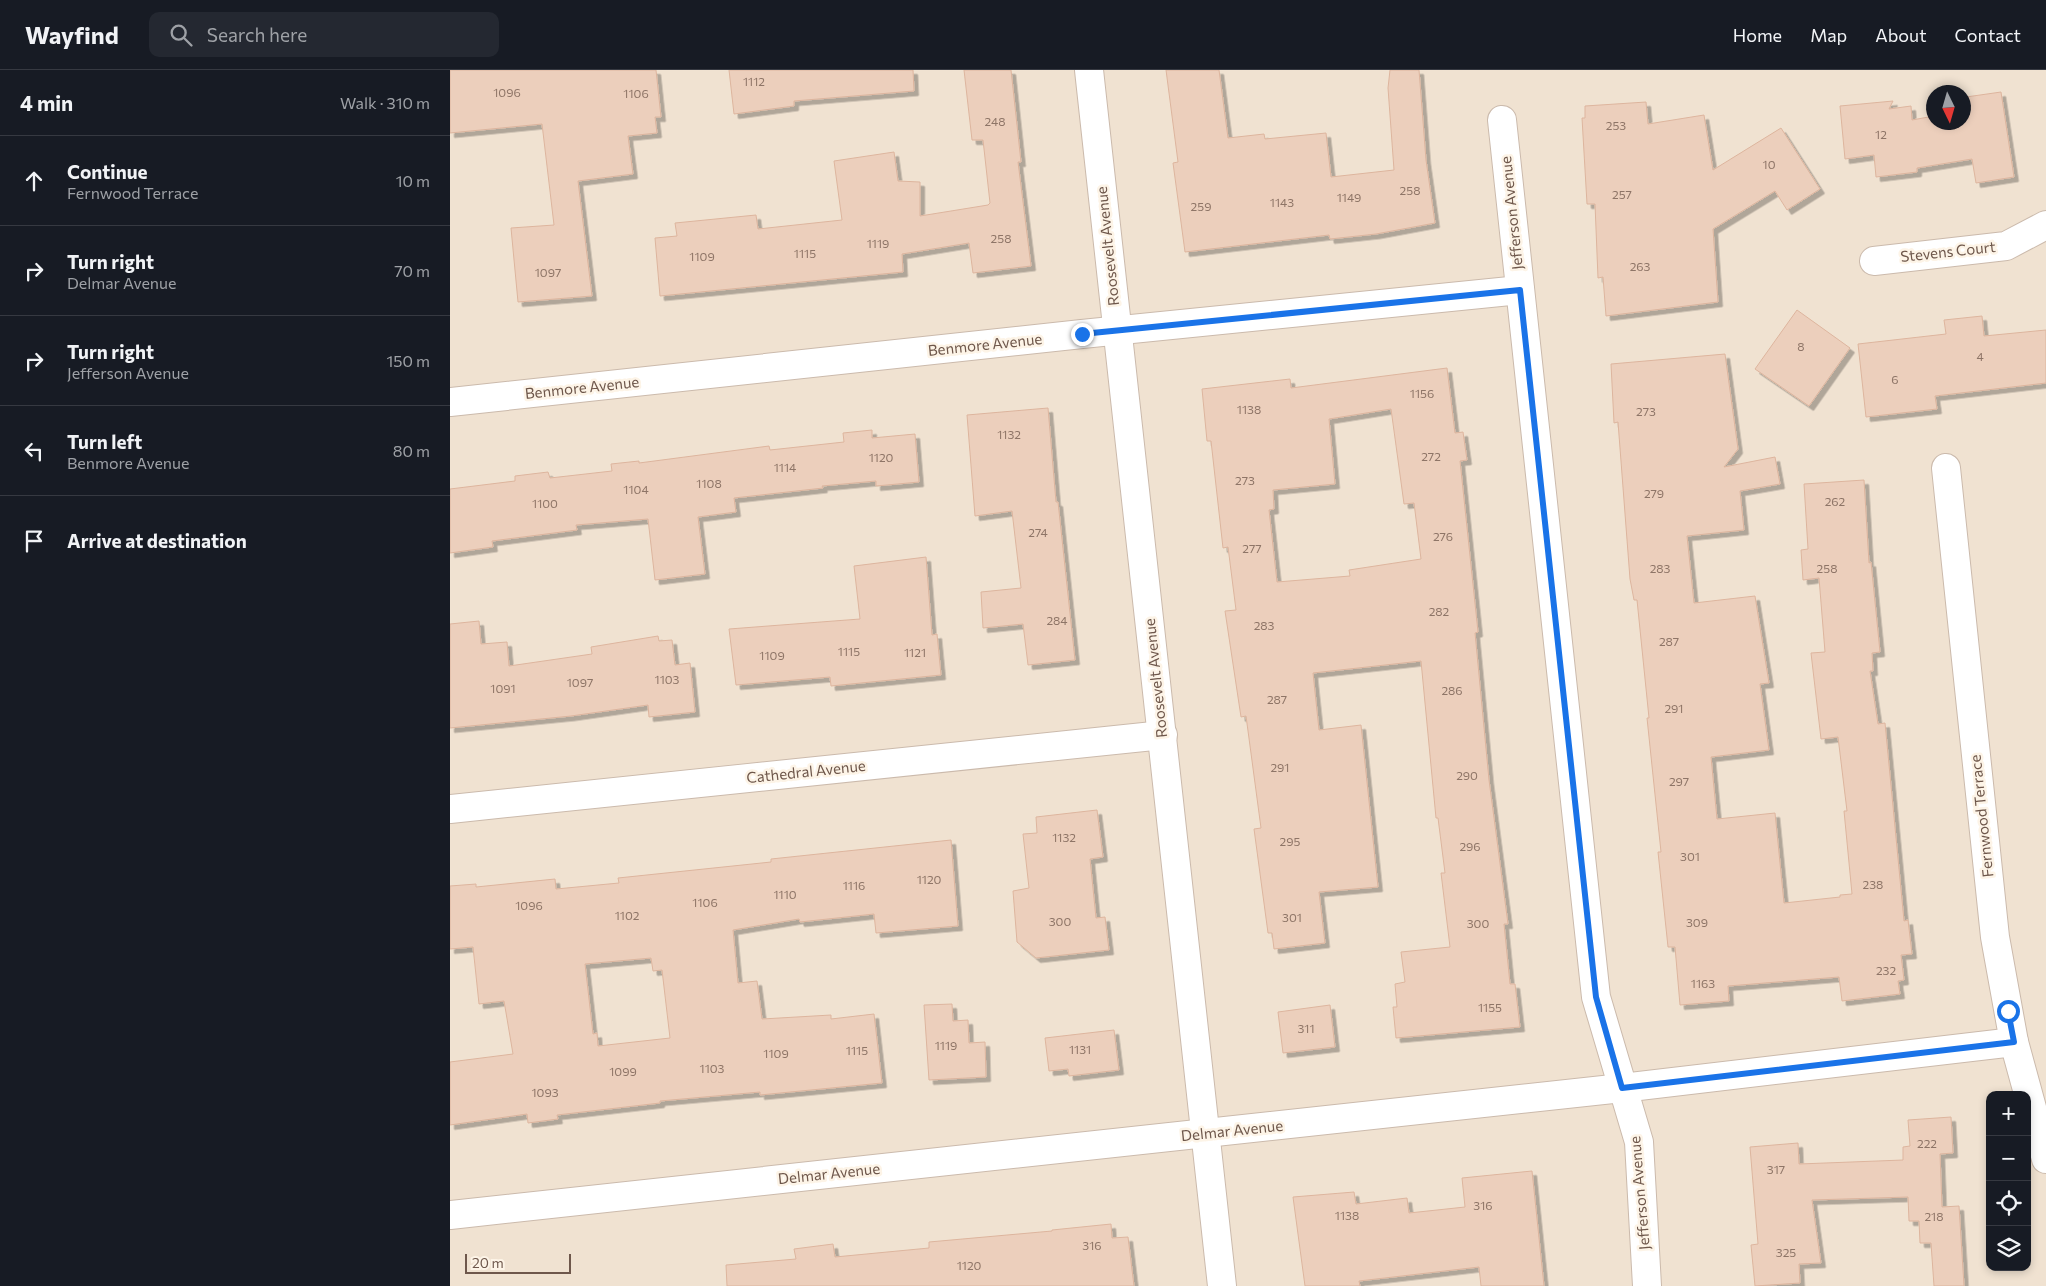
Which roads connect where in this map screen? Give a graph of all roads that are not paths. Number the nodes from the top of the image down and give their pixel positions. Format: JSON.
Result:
{"nodes":[{"id":1,"x":1089,"y":70,"type":"edge"},
{"id":2,"x":1502,"y":120,"type":"dead end"},
{"id":3,"x":2046,"y":225,"type":"edge"},
{"id":4,"x":1874,"y":260,"type":"dead end"},
{"id":5,"x":1520,"y":290,"type":"junction"},
{"id":6,"x":1118,"y":331,"type":"junction"},
{"id":7,"x":450,"y":402,"type":"edge"},
{"id":8,"x":1946,"y":468,"type":"dead end"},
{"id":9,"x":1163,"y":735,"type":"junction"},
{"id":10,"x":450,"y":809,"type":"edge"},
{"id":11,"x":2014,"y":1042,"type":"junction"},
{"id":12,"x":1622,"y":1088,"type":"junction"},
{"id":13,"x":1206,"y":1134,"type":"junction"},
{"id":14,"x":2046,"y":1159,"type":"edge"},
{"id":15,"x":450,"y":1215,"type":"edge"},
{"id":16,"x":1222,"y":1286,"type":"edge"},
{"id":17,"x":1647,"y":1286,"type":"edge"}],
"edges":[{"from":1,"to":6,"type":"street","name":"Roosevelt Avenue"},
{"from":2,"to":5,"type":"street","name":"Jefferson Avenue"},
{"from":3,"to":4,"type":"street","name":"Stevens Court"},
{"from":5,"to":6,"type":"street","name":"Benmore Avenue"},
{"from":5,"to":12,"type":"street","name":"Jefferson Avenue"},
{"from":6,"to":7,"type":"street","name":"Benmore Avenue"},
{"from":6,"to":9,"type":"street","name":"Roosevelt Avenue"},
{"from":8,"to":11,"type":"street","name":"Fernwood Terrace"},
{"from":9,"to":10,"type":"street","name":"Cathedral Avenue"},
{"from":9,"to":13,"type":"street","name":"Roosevelt Avenue"},
{"from":11,"to":12,"type":"street","name":"Delmar Avenue"},
{"from":11,"to":14,"type":"street","name":"Fernwood Terrace"},
{"from":12,"to":13,"type":"street","name":"Delmar Avenue"},
{"from":12,"to":17,"type":"street","name":"Jefferson Avenue"},
{"from":13,"to":15,"type":"street","name":"Delmar Avenue"},
{"from":13,"to":16,"type":"street","name":"Roosevelt Avenue"}]}
